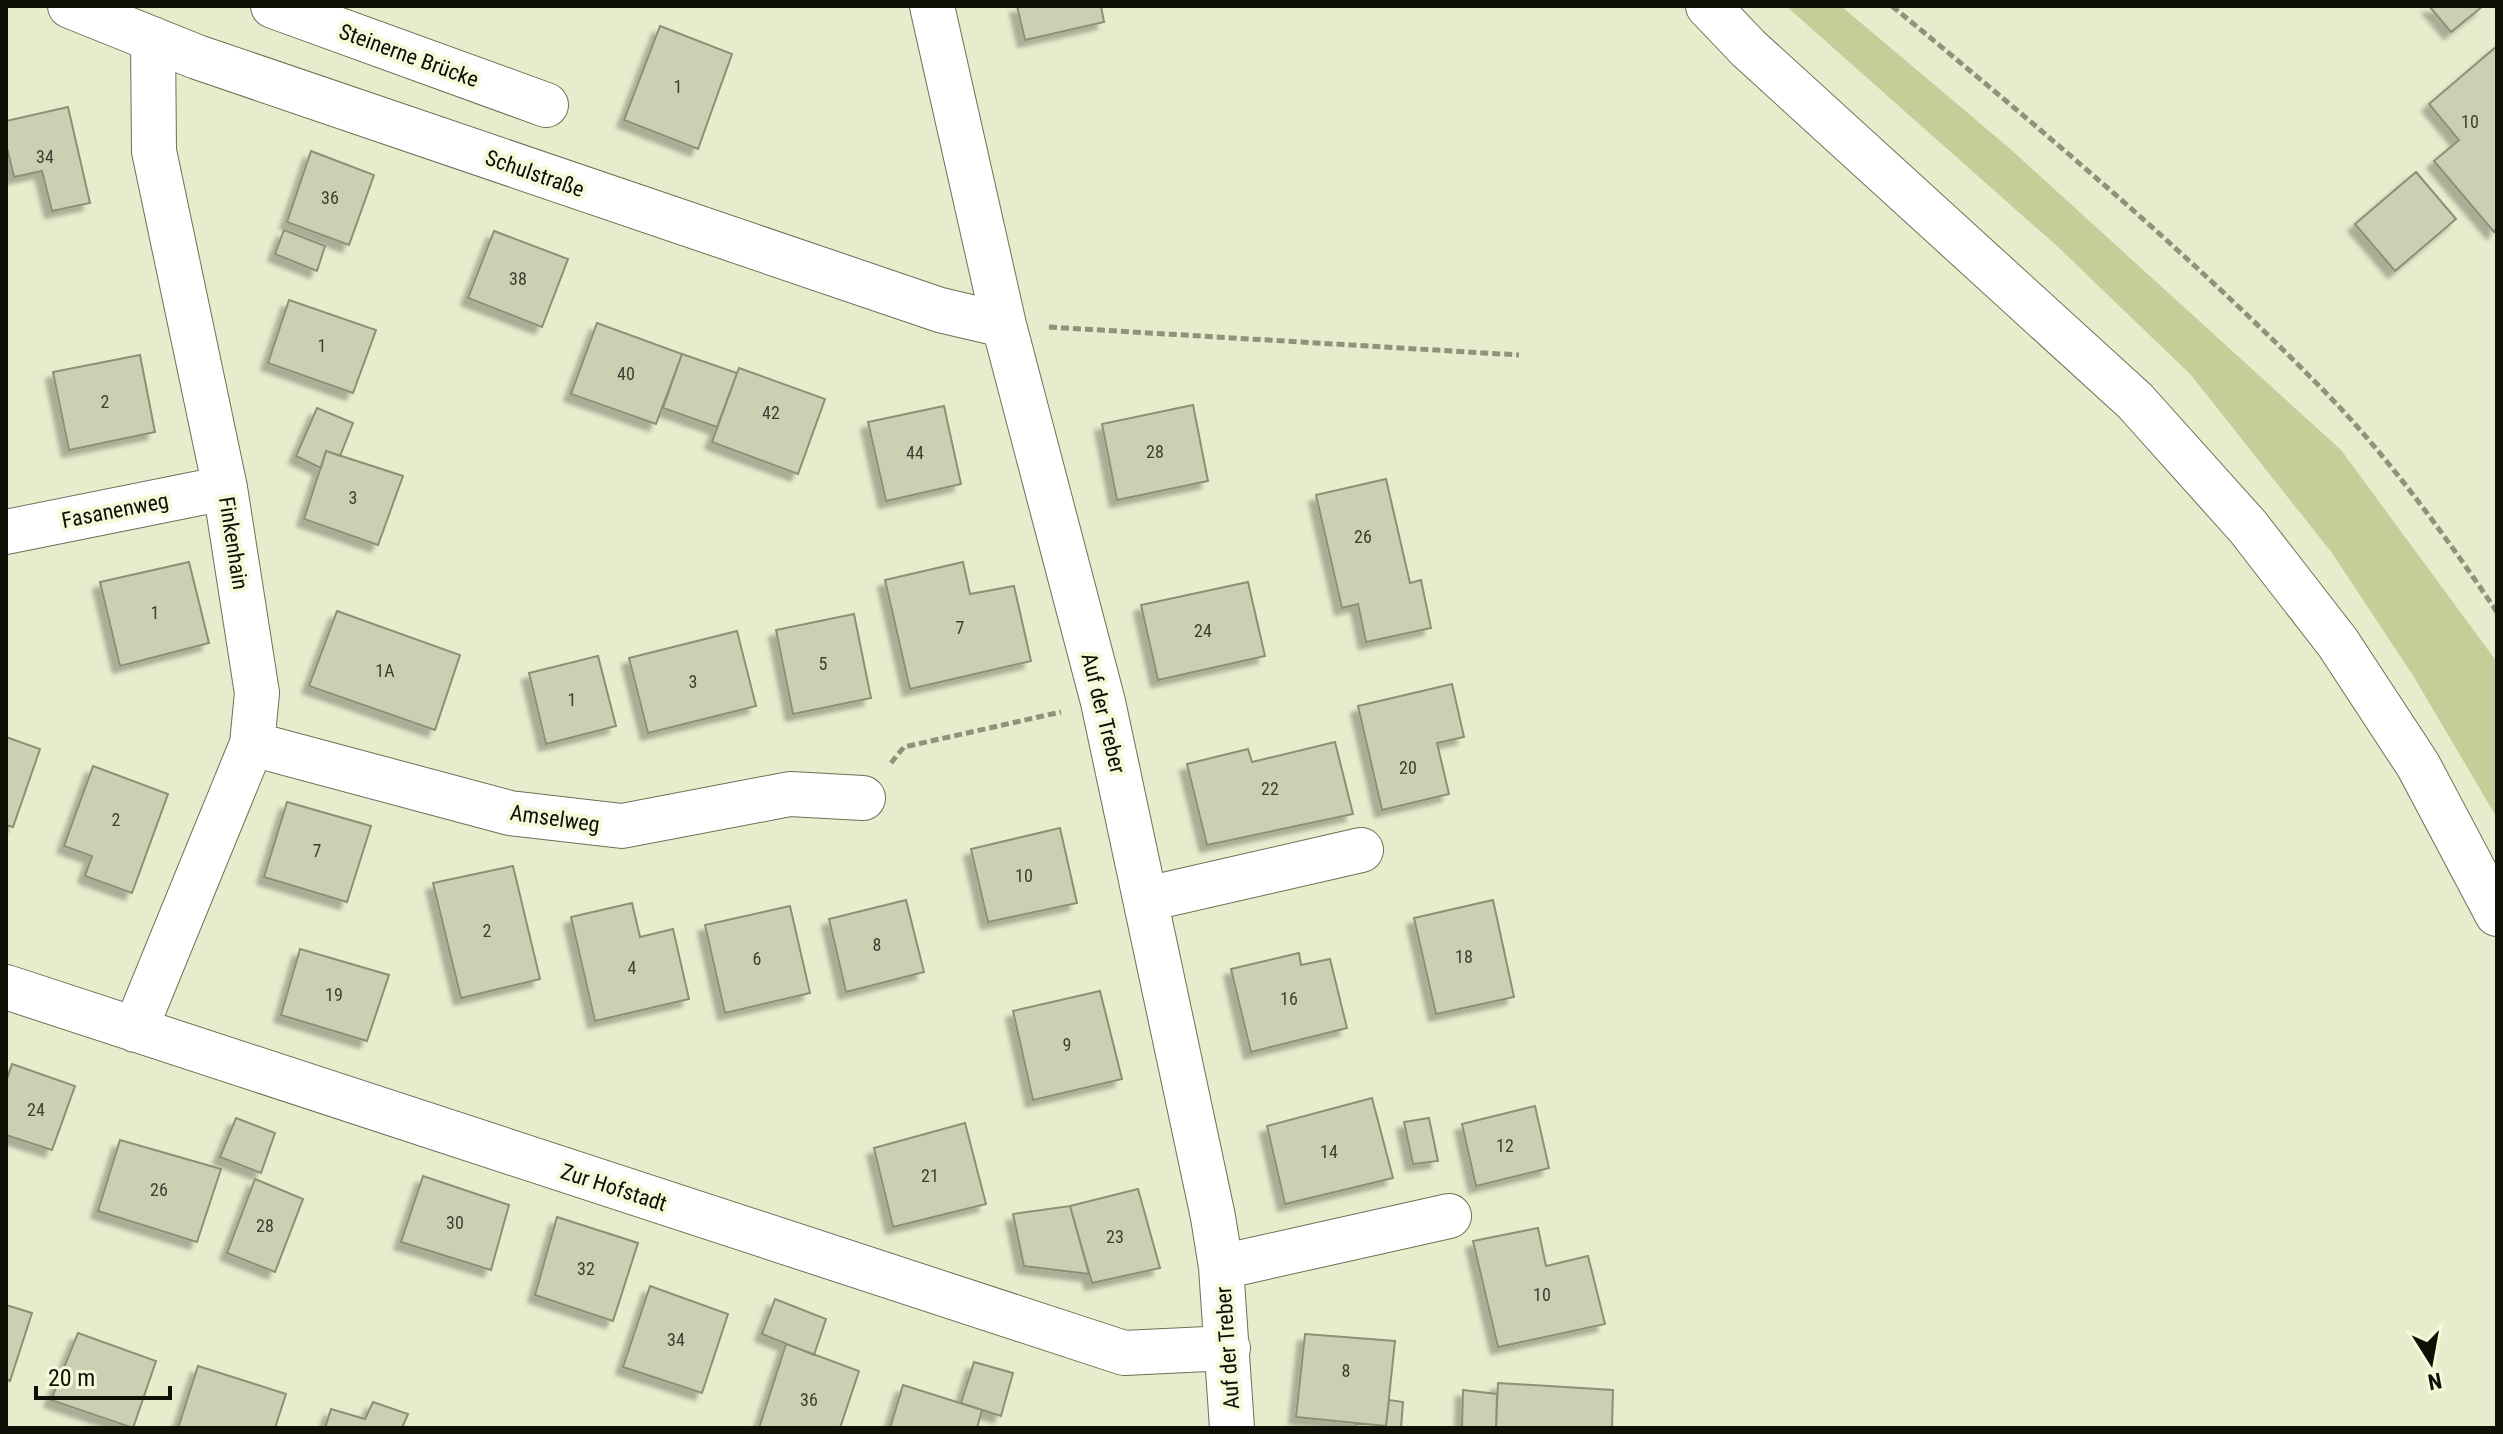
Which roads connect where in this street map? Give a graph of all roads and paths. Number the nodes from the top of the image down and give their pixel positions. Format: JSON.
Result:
{"nodes":[{"id":1,"x":70,"y":6,"type":"edge"},
{"id":2,"x":273,"y":6,"type":"edge"},
{"id":3,"x":932,"y":6,"type":"edge"},
{"id":4,"x":1708,"y":6,"type":"edge"},
{"id":5,"x":1892,"y":6,"type":"edge"},
{"id":6,"x":153,"y":39,"type":"junction"},
{"id":7,"x":546,"y":105,"type":"dead end"},
{"id":8,"x":1004,"y":325,"type":"junction"},
{"id":9,"x":1519,"y":355,"type":"dead end"},
{"id":10,"x":225,"y":488,"type":"junction"},
{"id":11,"x":6,"y":532,"type":"edge"},
{"id":12,"x":2497,"y":612,"type":"edge"},
{"id":13,"x":1103,"y":702,"type":"junction"},
{"id":14,"x":252,"y":744,"type":"junction"},
{"id":15,"x":863,"y":798,"type":"joint"},
{"id":16,"x":1361,"y":850,"type":"dead end"},
{"id":17,"x":1147,"y":899,"type":"junction"},
{"id":18,"x":2497,"y":914,"type":"edge"},
{"id":19,"x":6,"y":987,"type":"edge"},
{"id":20,"x":135,"y":1030,"type":"junction"},
{"id":21,"x":1449,"y":1216,"type":"dead end"},
{"id":22,"x":1221,"y":1267,"type":"junction"},
{"id":23,"x":1228,"y":1348,"type":"junction"},
{"id":24,"x":1232,"y":1428,"type":"edge"}],
"edges":[{"from":1,"to":6,"type":"street","name":"Schulstraße"},
{"from":2,"to":7,"type":"street","name":"Steinerne Brücke"},
{"from":3,"to":8,"type":"street","name":"Auf der Treber"},
{"from":4,"to":18,"type":"street"},
{"from":5,"to":12,"type":"path"},
{"from":6,"to":8,"type":"street","name":"Schulstraße"},
{"from":6,"to":10,"type":"street","name":"Finkenhain"},
{"from":8,"to":9,"type":"path"},
{"from":8,"to":13,"type":"street","name":"Auf der Treber"},
{"from":10,"to":11,"type":"street","name":"Fasanenweg"},
{"from":10,"to":14,"type":"street","name":"Finkenhain"},
{"from":13,"to":15,"type":"path"},
{"from":13,"to":17,"type":"street","name":"Auf der Treber"},
{"from":14,"to":15,"type":"street","name":"Amselweg"},
{"from":14,"to":20,"type":"street","name":"Finkenhain"},
{"from":16,"to":17,"type":"street"},
{"from":17,"to":22,"type":"street","name":"Auf der Treber"},
{"from":19,"to":20,"type":"street","name":"Zur Hofstadt"},
{"from":20,"to":23,"type":"street","name":"Zur Hofstadt"},
{"from":21,"to":22,"type":"street"},
{"from":22,"to":23,"type":"street","name":"Auf der Treber"},
{"from":23,"to":24,"type":"street","name":"Auf der Treber"}]}
